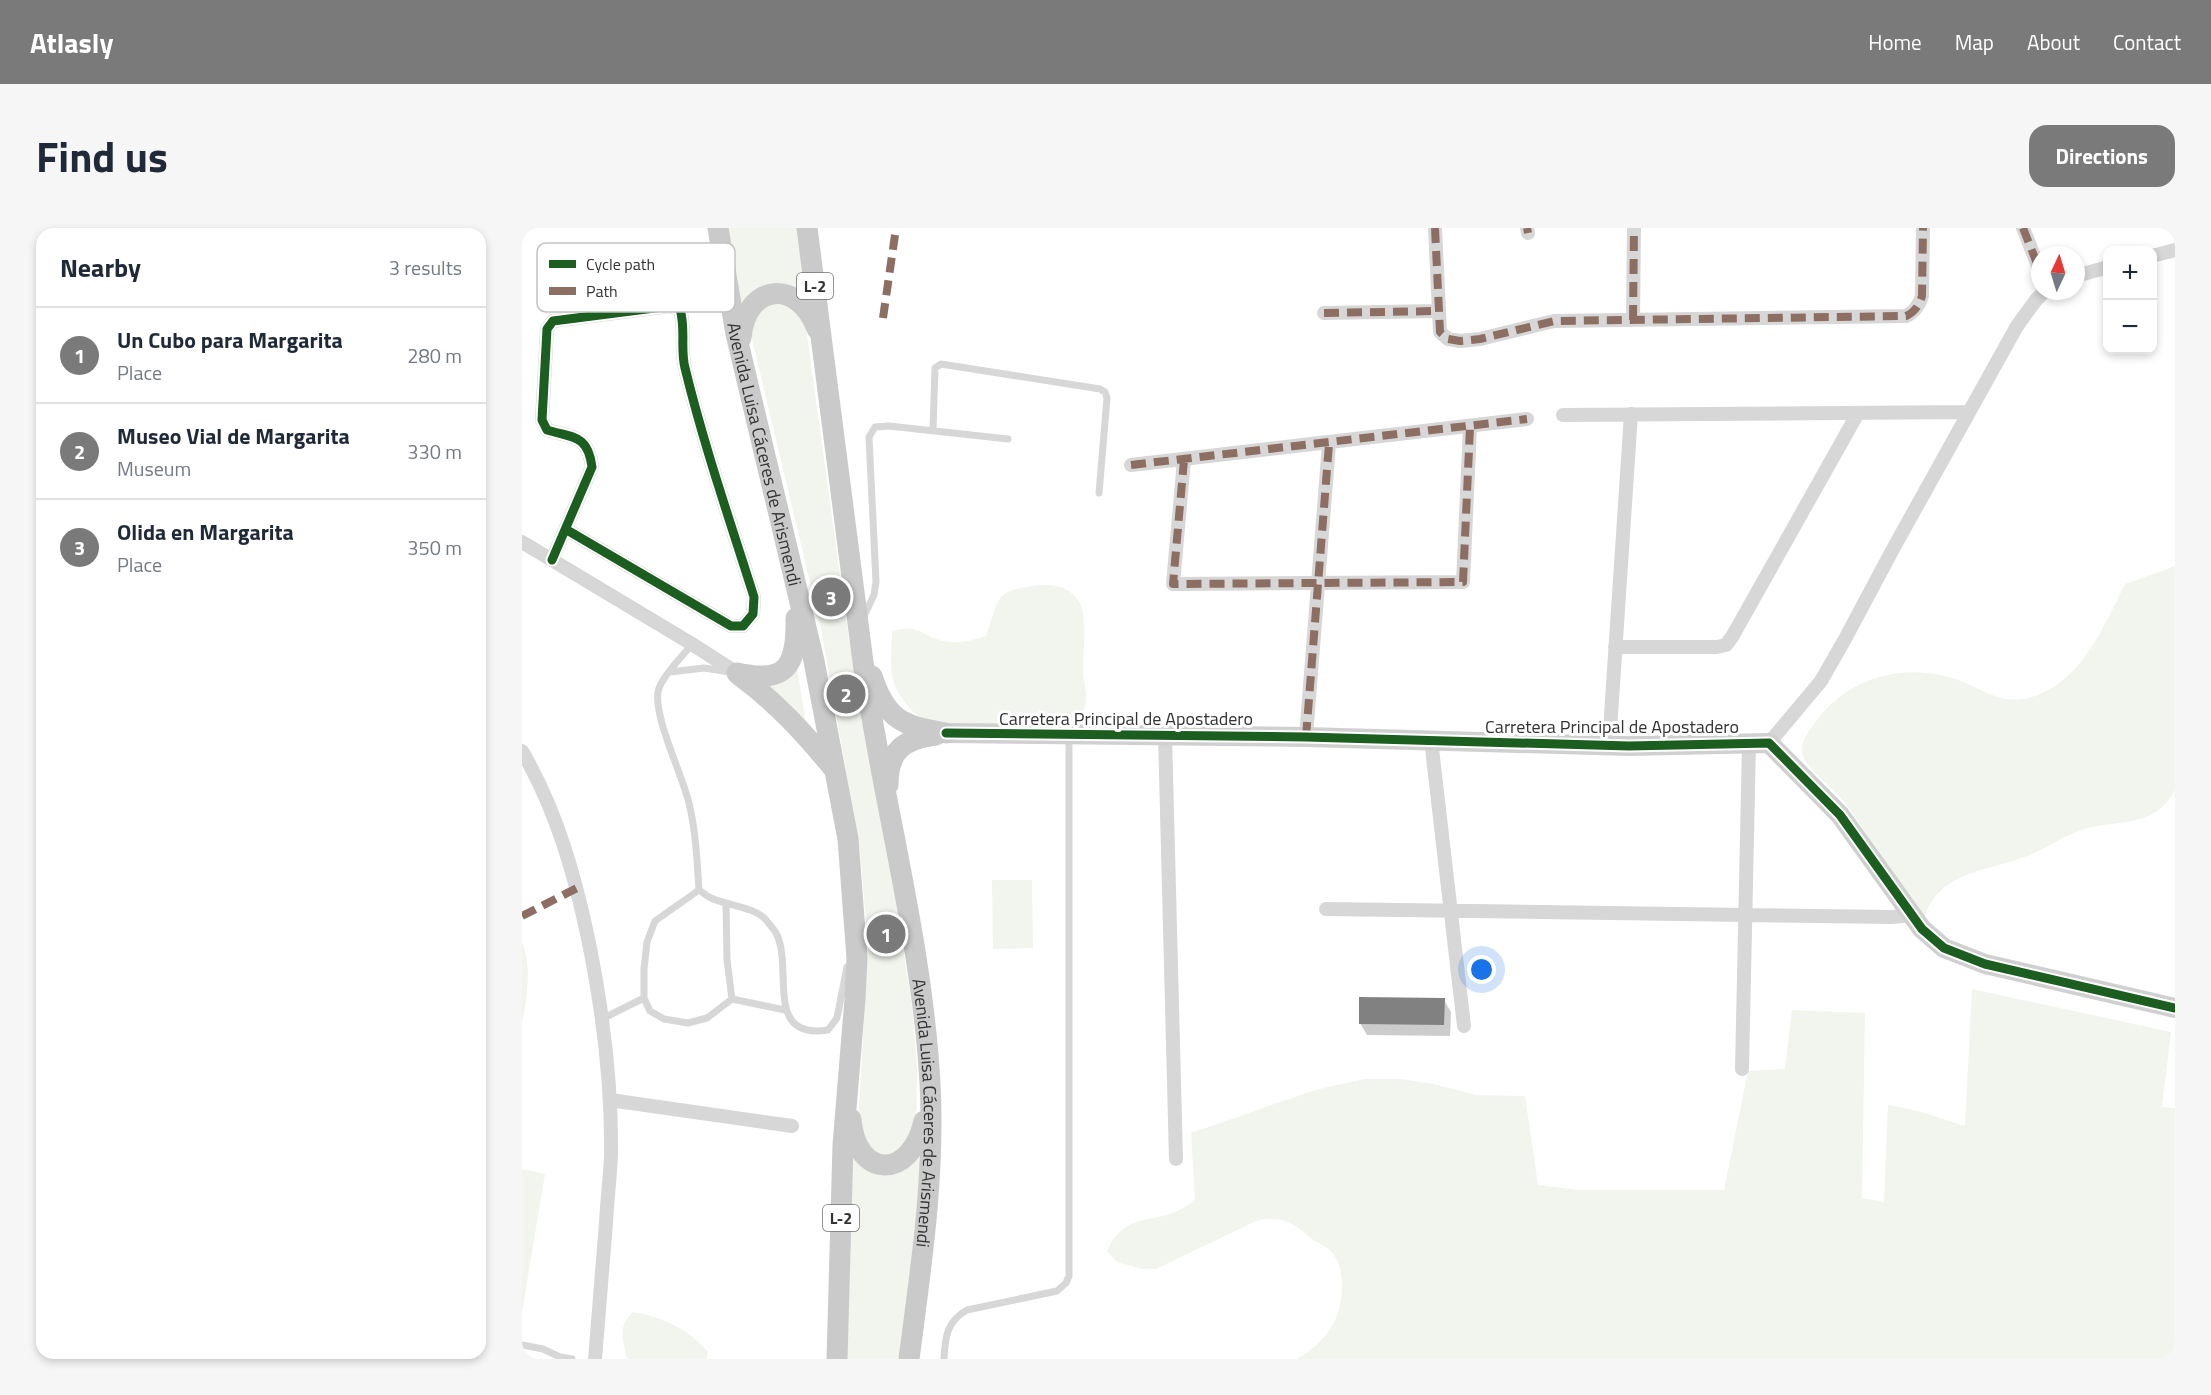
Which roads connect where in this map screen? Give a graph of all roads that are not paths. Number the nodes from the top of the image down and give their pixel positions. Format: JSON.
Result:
{"nodes":[{"id":1,"x":718,"y":228,"type":"edge"},
{"id":2,"x":807,"y":228,"type":"edge"},
{"id":3,"x":1435,"y":228,"type":"edge"},
{"id":4,"x":1634,"y":228,"type":"edge"},
{"id":5,"x":1923,"y":228,"type":"edge"},
{"id":6,"x":2023,"y":228,"type":"edge"},
{"id":7,"x":721,"y":243,"type":"edge"},
{"id":8,"x":2031,"y":248,"type":"edge"},
{"id":9,"x":2175,"y":250,"type":"edge"},
{"id":10,"x":2157,"y":255,"type":"edge"},
{"id":11,"x":2103,"y":268,"type":"edge"},
{"id":12,"x":2085,"y":273,"type":"edge"},
{"id":13,"x":2036,"y":300,"type":"edge"},
{"id":14,"x":1438,"y":311,"type":"junction"},
{"id":15,"x":623,"y":312,"type":"edge"},
{"id":16,"x":682,"y":312,"type":"edge"},
{"id":17,"x":733,"y":312,"type":"edge"},
{"id":18,"x":1324,"y":313,"type":"dead end"},
{"id":19,"x":1634,"y":320,"type":"junction"},
{"id":20,"x":823,"y":344,"type":"junction"},
{"id":21,"x":741,"y":357,"type":"junction"},
{"id":22,"x":1969,"y":412,"type":"junction"},
{"id":23,"x":1858,"y":413,"type":"junction"},
{"id":24,"x":1631,"y":414,"type":"junction"},
{"id":25,"x":1563,"y":415,"type":"dead end"},
{"id":26,"x":1527,"y":419,"type":"dead end"},
{"id":27,"x":1470,"y":427,"type":"junction"},
{"id":28,"x":933,"y":431,"type":"junction"},
{"id":29,"x":1008,"y":440,"type":"dead end"},
{"id":30,"x":1329,"y":444,"type":"junction"},
{"id":31,"x":1184,"y":460,"type":"junction"},
{"id":32,"x":1131,"y":465,"type":"dead end"},
{"id":33,"x":1099,"y":494,"type":"dead end"},
{"id":34,"x":567,"y":530,"type":"junction"},
{"id":35,"x":522,"y":542,"type":"edge"},
{"id":36,"x":552,"y":560,"type":"junction"},
{"id":37,"x":795,"y":580,"type":"junction"},
{"id":38,"x":1318,"y":583,"type":"junction"},
{"id":39,"x":859,"y":634,"type":"junction"},
{"id":40,"x":692,"y":644,"type":"junction"},
{"id":41,"x":1616,"y":647,"type":"junction"},
{"id":42,"x":670,"y":672,"type":"junction"},
{"id":43,"x":736,"y":673,"type":"junction"},
{"id":44,"x":946,"y":734,"type":"junction"},
{"id":45,"x":1069,"y":734,"type":"junction"},
{"id":46,"x":1165,"y":735,"type":"junction"},
{"id":47,"x":1306,"y":736,"type":"junction"},
{"id":48,"x":1431,"y":740,"type":"junction"},
{"id":49,"x":1769,"y":743,"type":"junction"},
{"id":50,"x":1749,"y":744,"type":"junction"},
{"id":51,"x":1609,"y":746,"type":"junction"},
{"id":52,"x":522,"y":751,"type":"edge"},
{"id":53,"x":836,"y":772,"type":"junction"},
{"id":54,"x":887,"y":803,"type":"junction"},
{"id":55,"x":699,"y":890,"type":"junction"},
{"id":56,"x":726,"y":903,"type":"junction"},
{"id":57,"x":1326,"y":909,"type":"dead end"},
{"id":58,"x":1451,"y":910,"type":"junction"},
{"id":59,"x":1745,"y":915,"type":"junction"},
{"id":60,"x":1912,"y":915,"type":"junction"},
{"id":61,"x":856,"y":923,"type":"junction"},
{"id":62,"x":644,"y":998,"type":"junction"},
{"id":63,"x":732,"y":999,"type":"junction"},
{"id":64,"x":2175,"y":1008,"type":"edge"},
{"id":65,"x":785,"y":1010,"type":"junction"},
{"id":66,"x":602,"y":1019,"type":"junction"},
{"id":67,"x":1464,"y":1026,"type":"dead end"},
{"id":68,"x":1742,"y":1069,"type":"dead end"},
{"id":69,"x":848,"y":1076,"type":"junction"},
{"id":70,"x":930,"y":1082,"type":"junction"},
{"id":71,"x":610,"y":1100,"type":"junction"},
{"id":72,"x":792,"y":1126,"type":"dead end"},
{"id":73,"x":1176,"y":1159,"type":"dead end"},
{"id":74,"x":522,"y":1345,"type":"edge"},
{"id":75,"x":572,"y":1359,"type":"edge"},
{"id":76,"x":595,"y":1359,"type":"edge"},
{"id":77,"x":837,"y":1359,"type":"edge"},
{"id":78,"x":909,"y":1359,"type":"edge"},
{"id":79,"x":944,"y":1359,"type":"edge"}],
"edges":[{"from":1,"to":7,"type":"main road","name":"Avenida Luisa Cáceres de Arismendi","number":"L-2"},
{"from":2,"to":20,"type":"main road","name":"Avenida Luisa Cáceres de Arismendi","number":"L-2"},
{"from":3,"to":14,"type":"street"},
{"from":4,"to":19,"type":"street"},
{"from":5,"to":19,"type":"street"},
{"from":6,"to":8,"type":"street"},
{"from":9,"to":10,"type":"street"},
{"from":11,"to":12,"type":"street"},
{"from":13,"to":22,"type":"street"},
{"from":14,"to":18,"type":"street"},
{"from":14,"to":19,"type":"street"},
{"from":15,"to":34,"type":"street"},
{"from":16,"to":34,"type":"street"},
{"from":17,"to":21,"type":"main road","name":"Avenida Luisa Cáceres de Arismendi","number":"L-2"},
{"from":20,"to":21,"type":"main road"},
{"from":20,"to":39,"type":"main road","name":"Avenida Luisa Cáceres de Arismendi","number":"L-2"},
{"from":21,"to":37,"type":"main road","name":"Avenida Luisa Cáceres de Arismendi","number":"L-2"},
{"from":22,"to":23,"type":"street"},
{"from":22,"to":49,"type":"street"},
{"from":23,"to":24,"type":"street"},
{"from":23,"to":41,"type":"street"},
{"from":24,"to":25,"type":"street"},
{"from":24,"to":41,"type":"street"},
{"from":26,"to":27,"type":"street"},
{"from":27,"to":30,"type":"street"},
{"from":27,"to":38,"type":"street"},
{"from":28,"to":29,"type":"lane"},
{"from":28,"to":33,"type":"lane"},
{"from":28,"to":39,"type":"lane"},
{"from":30,"to":31,"type":"street"},
{"from":30,"to":38,"type":"street"},
{"from":31,"to":32,"type":"street"},
{"from":31,"to":38,"type":"street"},
{"from":34,"to":36,"type":"street"},
{"from":35,"to":36,"type":"street"},
{"from":36,"to":40,"type":"street"},
{"from":37,"to":43,"type":"main road"},
{"from":37,"to":53,"type":"main road","name":"Avenida Luisa Cáceres de Arismendi","number":"L-2"},
{"from":38,"to":47,"type":"street"},
{"from":39,"to":44,"type":"main road"},
{"from":39,"to":54,"type":"main road","name":"Avenida Luisa Cáceres de Arismendi","number":"L-2"},
{"from":40,"to":42,"type":"lane"},
{"from":40,"to":43,"type":"street"},
{"from":41,"to":51,"type":"street"},
{"from":42,"to":43,"type":"lane"},
{"from":42,"to":55,"type":"lane"},
{"from":43,"to":53,"type":"main road"},
{"from":44,"to":45,"type":"street","name":"Carretera Principal de Apostadero"},
{"from":44,"to":54,"type":"main road"},
{"from":45,"to":46,"type":"street","name":"Carretera Principal de Apostadero"},
{"from":45,"to":79,"type":"lane"},
{"from":46,"to":47,"type":"street","name":"Carretera Principal de Apostadero"},
{"from":46,"to":73,"type":"street"},
{"from":47,"to":48,"type":"street","name":"Carretera Principal de Apostadero"},
{"from":48,"to":51,"type":"street","name":"Carretera Principal de Apostadero"},
{"from":48,"to":58,"type":"street"},
{"from":49,"to":50,"type":"street","name":"Carretera Principal de Apostadero"},
{"from":49,"to":60,"type":"street"},
{"from":50,"to":51,"type":"street","name":"Carretera Principal de Apostadero"},
{"from":50,"to":59,"type":"street"},
{"from":52,"to":66,"type":"street"},
{"from":53,"to":61,"type":"main road","name":"Avenida Luisa Cáceres de Arismendi","number":"L-2"},
{"from":54,"to":70,"type":"main road","name":"Avenida Luisa Cáceres de Arismendi","number":"L-2"},
{"from":55,"to":56,"type":"lane"},
{"from":55,"to":62,"type":"lane"},
{"from":56,"to":63,"type":"lane"},
{"from":56,"to":65,"type":"lane"},
{"from":57,"to":58,"type":"street"},
{"from":58,"to":59,"type":"street"},
{"from":58,"to":67,"type":"street"},
{"from":59,"to":60,"type":"street"},
{"from":59,"to":68,"type":"street"},
{"from":60,"to":64,"type":"street"},
{"from":61,"to":65,"type":"lane"},
{"from":61,"to":69,"type":"main road","name":"Avenida Luisa Cáceres de Arismendi","number":"L-2"},
{"from":62,"to":63,"type":"lane"},
{"from":62,"to":66,"type":"lane"},
{"from":63,"to":65,"type":"lane"},
{"from":66,"to":71,"type":"street"},
{"from":69,"to":70,"type":"main road"},
{"from":69,"to":77,"type":"main road","name":"Avenida Luisa Cáceres de Arismendi","number":"L-2"},
{"from":70,"to":78,"type":"main road","name":"Avenida Luisa Cáceres de Arismendi","number":"L-2"},
{"from":71,"to":72,"type":"street"},
{"from":71,"to":76,"type":"street"},
{"from":74,"to":75,"type":"lane"}]}
